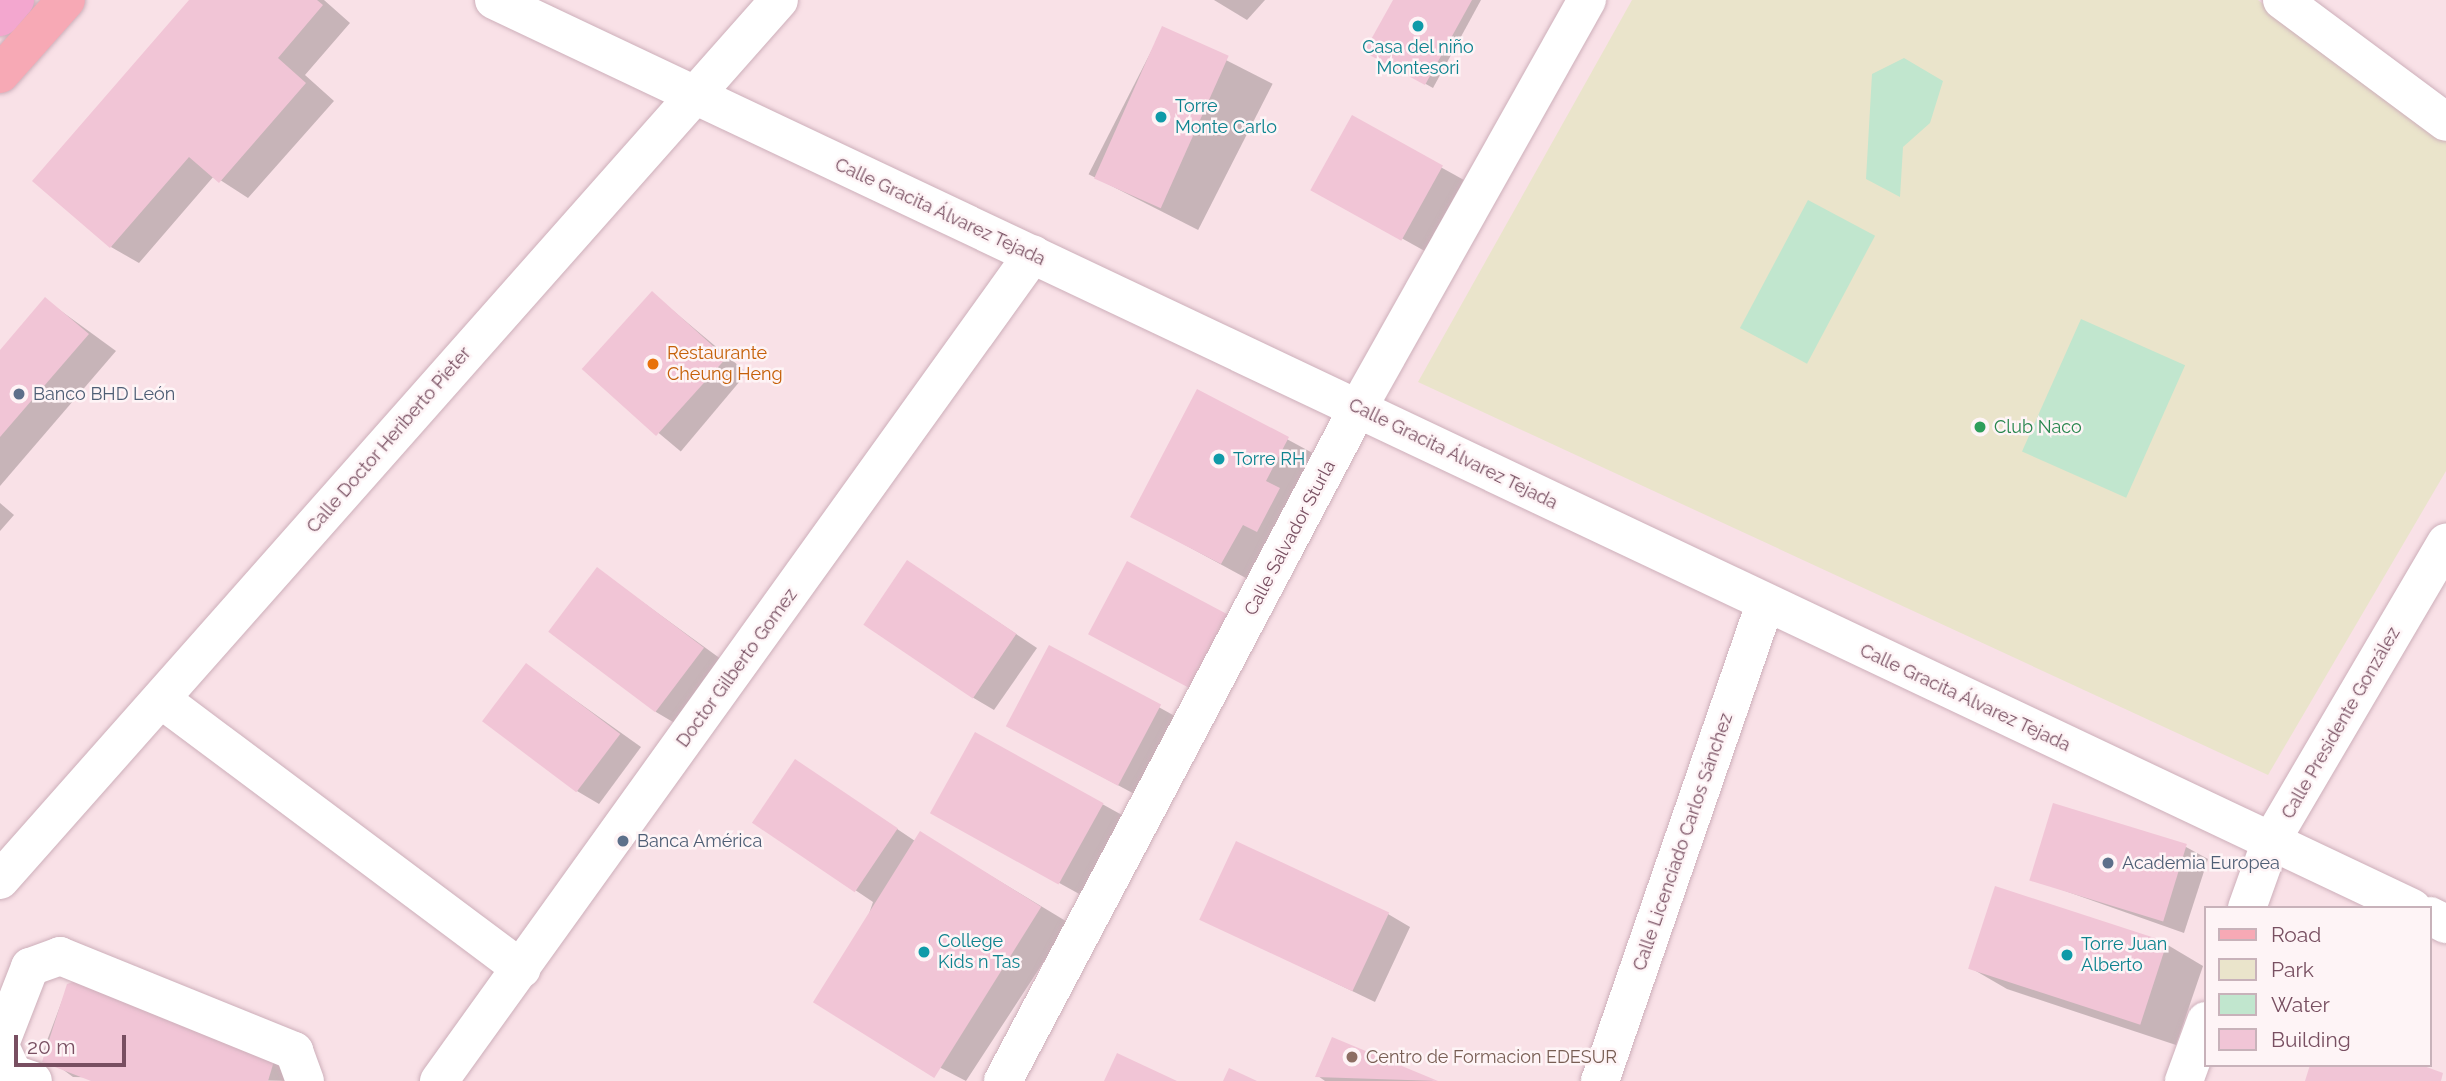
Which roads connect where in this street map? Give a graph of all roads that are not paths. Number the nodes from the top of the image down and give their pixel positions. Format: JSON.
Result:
{"nodes":[{"id":1,"x":15,"y":0,"type":"edge"},
{"id":2,"x":66,"y":0,"type":"edge"},
{"id":3,"x":494,"y":0,"type":"edge"},
{"id":4,"x":779,"y":0,"type":"edge"},
{"id":5,"x":1587,"y":0,"type":"edge"},
{"id":6,"x":2282,"y":0,"type":"edge"},
{"id":7,"x":0,"y":18,"type":"edge"},
{"id":8,"x":0,"y":74,"type":"edge"},
{"id":9,"x":692,"y":97,"type":"junction"},
{"id":10,"x":2446,"y":122,"type":"edge"},
{"id":11,"x":1033,"y":254,"type":"junction"},
{"id":12,"x":1358,"y":408,"type":"junction"},
{"id":13,"x":2446,"y":543,"type":"edge"},
{"id":14,"x":1765,"y":604,"type":"junction"},
{"id":15,"x":162,"y":700,"type":"junction"},
{"id":16,"x":2272,"y":841,"type":"junction"},
{"id":17,"x":0,"y":880,"type":"edge"},
{"id":18,"x":2248,"y":906,"type":"edge"},
{"id":19,"x":2408,"y":906,"type":"edge"},
{"id":20,"x":522,"y":968,"type":"junction"},
{"id":21,"x":2204,"y":1026,"type":"edge"},
{"id":22,"x":0,"y":1045,"type":"edge"},
{"id":23,"x":33,"y":1081,"type":"edge"},
{"id":24,"x":305,"y":1081,"type":"edge"},
{"id":25,"x":439,"y":1081,"type":"edge"},
{"id":26,"x":1003,"y":1081,"type":"edge"},
{"id":27,"x":1600,"y":1081,"type":"edge"},
{"id":28,"x":2184,"y":1081,"type":"edge"}],
"edges":[{"from":1,"to":7,"type":"highway"},
{"from":2,"to":8,"type":"main road"},
{"from":3,"to":9,"type":"street","name":"Calle Gracita Álvarez Tejada"},
{"from":4,"to":9,"type":"street","name":"Calle Doctor Heriberto Pieter"},
{"from":5,"to":12,"type":"street","name":"Calle Salvador Sturla"},
{"from":6,"to":10,"type":"street"},
{"from":9,"to":11,"type":"street","name":"Calle Gracita Álvarez Tejada"},
{"from":9,"to":15,"type":"street","name":"Calle Doctor Heriberto Pieter"},
{"from":11,"to":12,"type":"street","name":"Calle Gracita Álvarez Tejada"},
{"from":11,"to":20,"type":"street","name":"Doctor Gilberto Gomez"},
{"from":12,"to":14,"type":"street","name":"Calle Gracita Álvarez Tejada"},
{"from":12,"to":26,"type":"street","name":"Calle Salvador Sturla"},
{"from":13,"to":16,"type":"street","name":"Calle Presidente González"},
{"from":14,"to":16,"type":"street","name":"Calle Gracita Álvarez Tejada"},
{"from":14,"to":27,"type":"street","name":"Calle Licenciado Carlos Sánchez"},
{"from":15,"to":17,"type":"street","name":"Calle Doctor Heriberto Pieter"},
{"from":15,"to":20,"type":"street"},
{"from":16,"to":18,"type":"street","name":"Calle Presidente González"},
{"from":16,"to":19,"type":"street","name":"Calle Gracita Álvarez Tejada"},
{"from":20,"to":25,"type":"street","name":"Doctor Gilberto Gomez"},
{"from":21,"to":28,"type":"street"},
{"from":22,"to":23,"type":"street"},
{"from":22,"to":24,"type":"street"}]}
